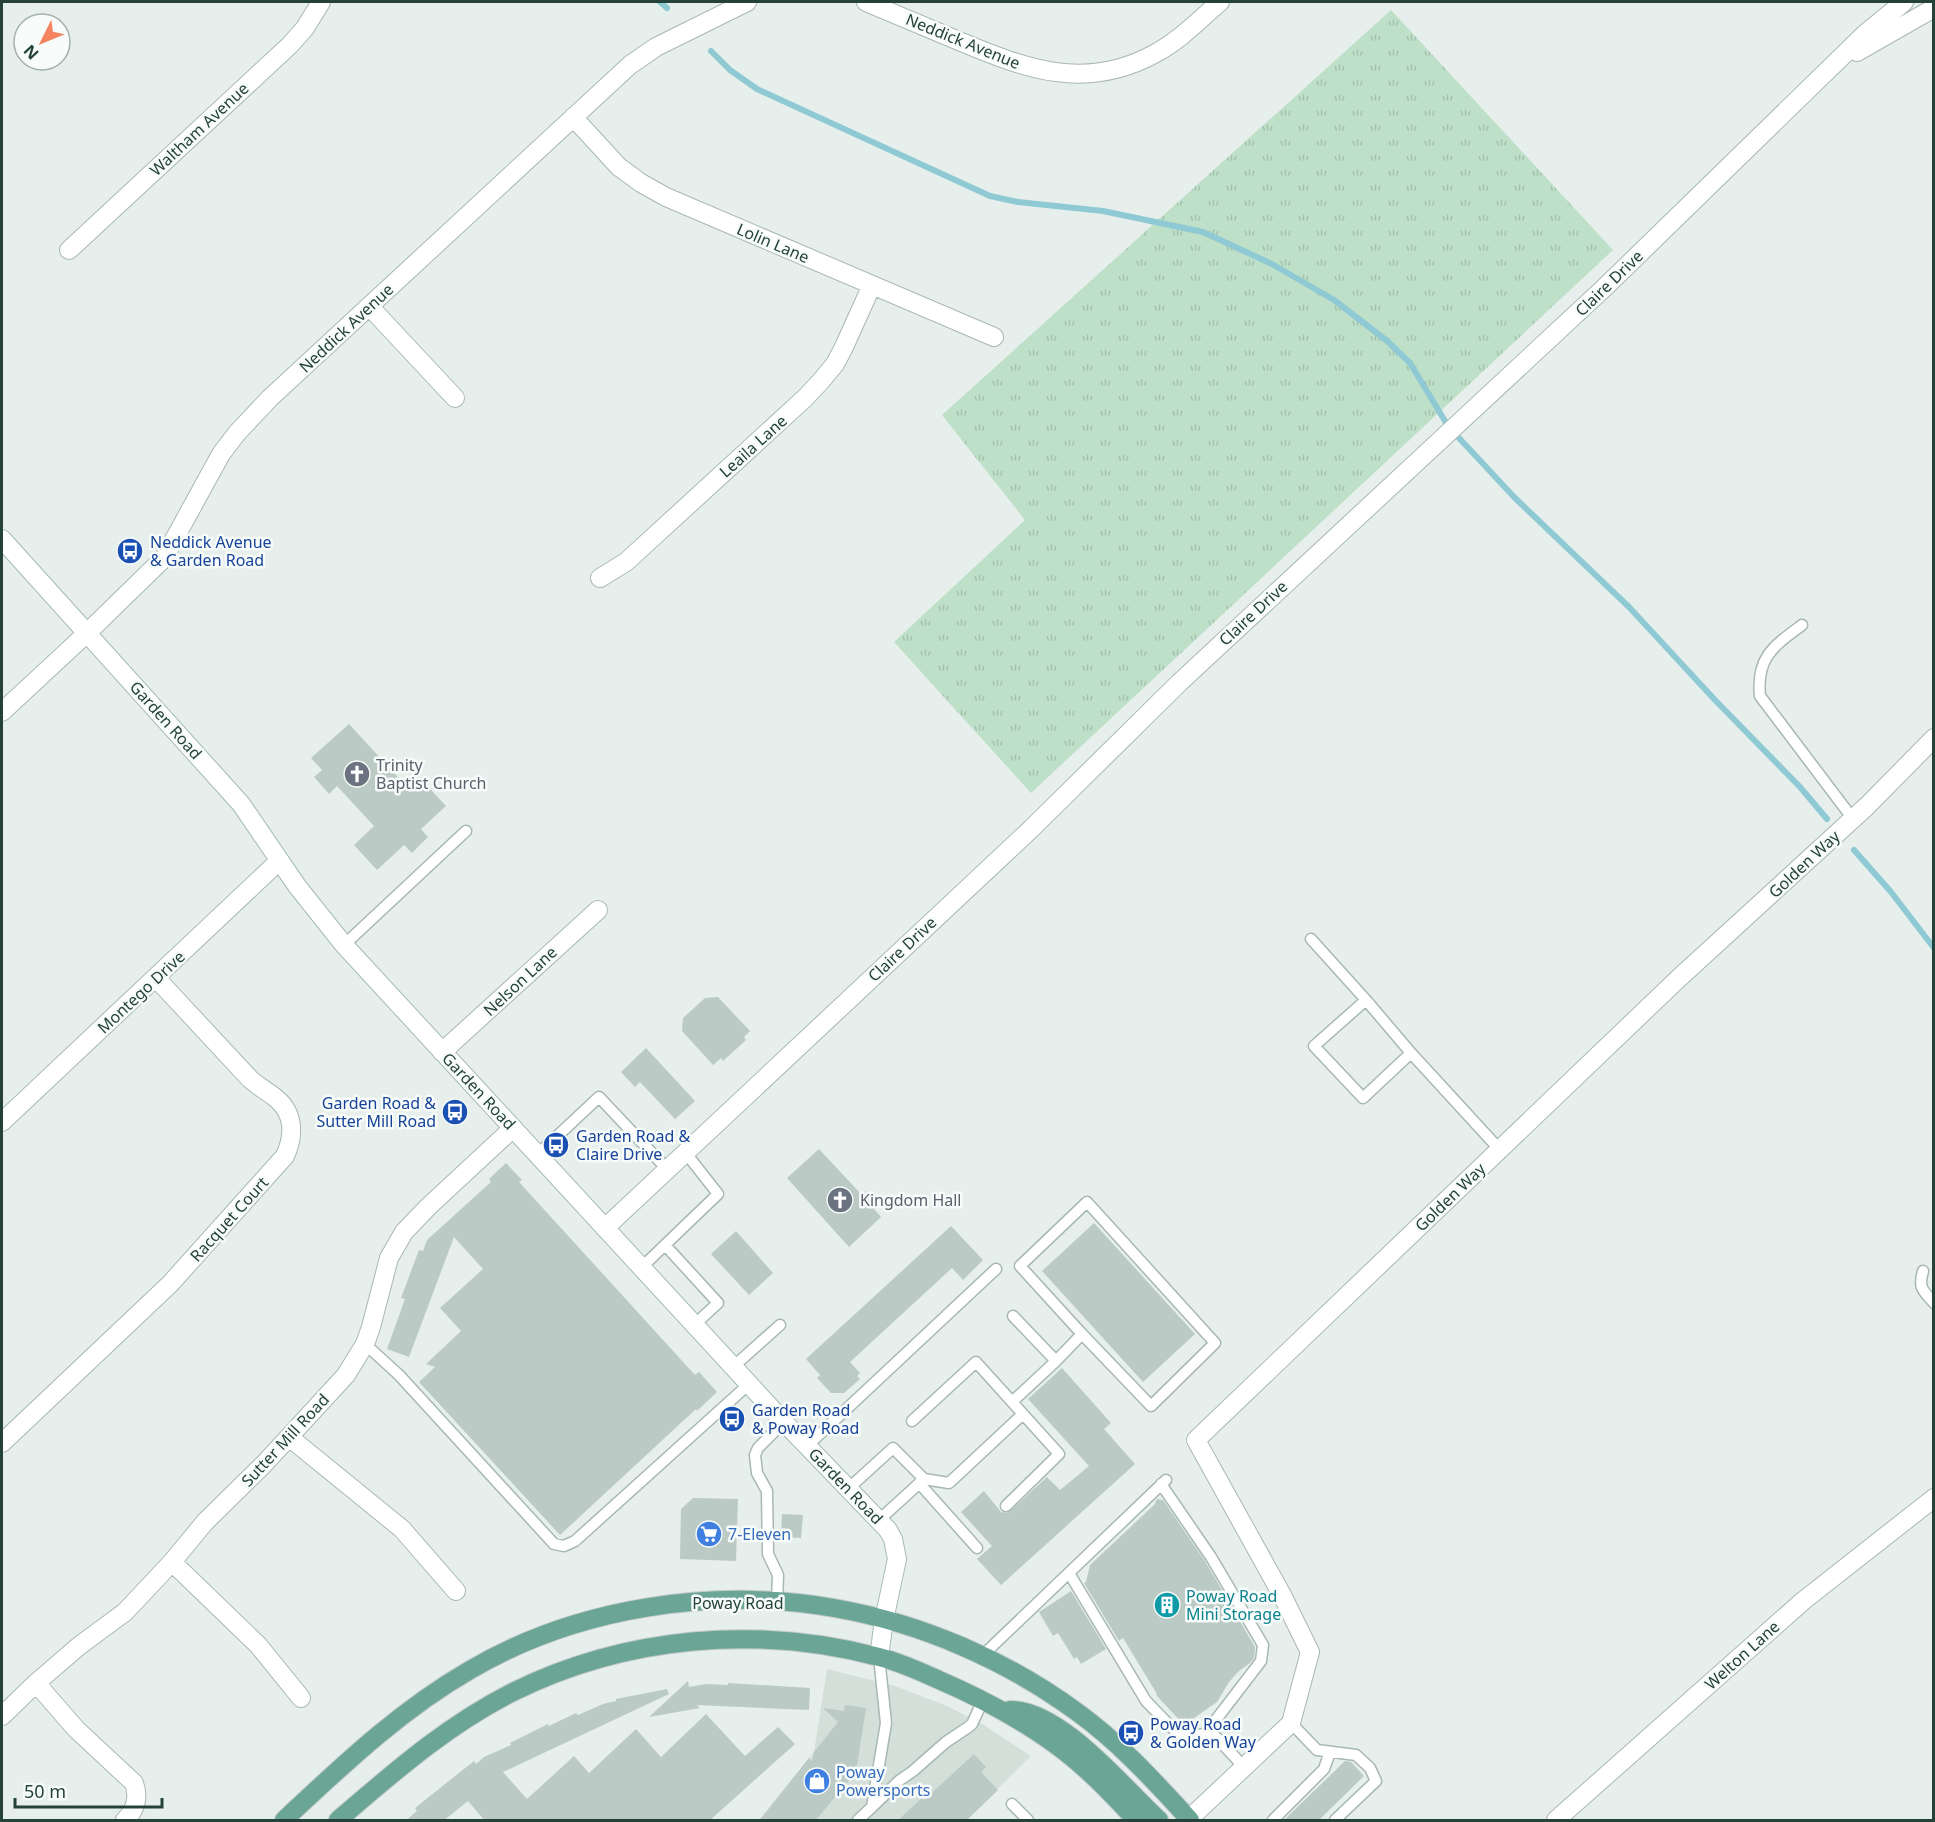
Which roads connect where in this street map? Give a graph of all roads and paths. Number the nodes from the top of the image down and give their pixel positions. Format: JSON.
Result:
{"nodes":[{"id":1,"x":321,"y":2,"type":"edge"},
{"id":2,"x":747,"y":2,"type":"edge"},
{"id":3,"x":866,"y":2,"type":"edge"},
{"id":4,"x":1220,"y":2,"type":"edge"},
{"id":5,"x":1904,"y":2,"type":"edge"},
{"id":6,"x":1934,"y":8,"type":"edge"},
{"id":7,"x":1832,"y":66,"type":"junction"},
{"id":8,"x":573,"y":117,"type":"junction"},
{"id":9,"x":69,"y":250,"type":"dead end"},
{"id":10,"x":872,"y":285,"type":"junction"},
{"id":11,"x":369,"y":306,"type":"junction"},
{"id":12,"x":994,"y":337,"type":"dead end"},
{"id":13,"x":455,"y":398,"type":"dead end"},
{"id":14,"x":2,"y":539,"type":"edge"},
{"id":15,"x":600,"y":578,"type":"dead end"},
{"id":16,"x":1802,"y":625,"type":"dead end"},
{"id":17,"x":87,"y":633,"type":"junction"},
{"id":18,"x":2,"y":712,"type":"edge"},
{"id":19,"x":1934,"y":738,"type":"edge"},
{"id":20,"x":1853,"y":819,"type":"junction"},
{"id":21,"x":466,"y":831,"type":"dead end"},
{"id":22,"x":279,"y":861,"type":"junction"},
{"id":23,"x":598,"y":910,"type":"dead end"},
{"id":24,"x":1311,"y":939,"type":"dead end"},
{"id":25,"x":344,"y":945,"type":"junction"},
{"id":26,"x":156,"y":978,"type":"junction"},
{"id":27,"x":1366,"y":1000,"type":"junction"},
{"id":28,"x":442,"y":1052,"type":"junction"},
{"id":29,"x":1411,"y":1053,"type":"junction"},
{"id":30,"x":2,"y":1122,"type":"edge"},
{"id":31,"x":513,"y":1128,"type":"junction"},
{"id":32,"x":1500,"y":1150,"type":"junction"},
{"id":33,"x":685,"y":1152,"type":"junction"},
{"id":34,"x":537,"y":1155,"type":"junction"},
{"id":35,"x":667,"y":1169,"type":"junction"},
{"id":36,"x":605,"y":1228,"type":"junction"},
{"id":37,"x":665,"y":1245,"type":"junction"},
{"id":38,"x":642,"y":1268,"type":"junction"},
{"id":39,"x":996,"y":1269,"type":"dead end"},
{"id":40,"x":1923,"y":1271,"type":"dead end"},
{"id":41,"x":1934,"y":1304,"type":"edge"},
{"id":42,"x":1013,"y":1316,"type":"dead end"},
{"id":43,"x":694,"y":1325,"type":"junction"},
{"id":44,"x":780,"y":1325,"type":"dead end"},
{"id":45,"x":1082,"y":1334,"type":"junction"},
{"id":46,"x":365,"y":1344,"type":"junction"},
{"id":47,"x":1056,"y":1361,"type":"junction"},
{"id":48,"x":733,"y":1367,"type":"junction"},
{"id":49,"x":749,"y":1384,"type":"junction"},
{"id":50,"x":1011,"y":1401,"type":"junction"},
{"id":51,"x":1023,"y":1414,"type":"junction"},
{"id":52,"x":912,"y":1421,"type":"dead end"},
{"id":53,"x":784,"y":1422,"type":"junction"},
{"id":54,"x":289,"y":1437,"type":"junction"},
{"id":55,"x":2,"y":1443,"type":"edge"},
{"id":56,"x":807,"y":1446,"type":"junction"},
{"id":57,"x":921,"y":1481,"type":"junction"},
{"id":58,"x":849,"y":1488,"type":"junction"},
{"id":59,"x":1934,"y":1498,"type":"edge"},
{"id":60,"x":1006,"y":1506,"type":"dead end"},
{"id":61,"x":879,"y":1520,"type":"junction"},
{"id":62,"x":976,"y":1548,"type":"dead end"},
{"id":63,"x":172,"y":1562,"type":"junction"},
{"id":64,"x":1069,"y":1573,"type":"junction"},
{"id":65,"x":456,"y":1590,"type":"dead end"},
{"id":66,"x":777,"y":1602,"type":"junction"},
{"id":67,"x":884,"y":1620,"type":"junction"},
{"id":68,"x":879,"y":1656,"type":"junction"},
{"id":69,"x":982,"y":1656,"type":"junction"},
{"id":70,"x":36,"y":1683,"type":"junction"},
{"id":71,"x":301,"y":1698,"type":"dead end"},
{"id":72,"x":983,"y":1700,"type":"junction"},
{"id":73,"x":1003,"y":1710,"type":"junction"},
{"id":74,"x":2,"y":1716,"type":"edge"},
{"id":75,"x":1291,"y":1723,"type":"junction"},
{"id":76,"x":1205,"y":1734,"type":"junction"},
{"id":77,"x":1330,"y":1752,"type":"junction"},
{"id":78,"x":1244,"y":1767,"type":"junction"},
{"id":79,"x":1012,"y":1804,"type":"dead end"},
{"id":80,"x":872,"y":1807,"type":"junction"},
{"id":81,"x":1189,"y":1820,"type":"edge"},
{"id":82,"x":124,"y":1821,"type":"edge"},
{"id":83,"x":284,"y":1821,"type":"edge"},
{"id":84,"x":338,"y":1821,"type":"edge"},
{"id":85,"x":858,"y":1821,"type":"edge"},
{"id":86,"x":1028,"y":1821,"type":"edge"},
{"id":87,"x":1136,"y":1821,"type":"edge"},
{"id":88,"x":1159,"y":1821,"type":"edge"},
{"id":89,"x":1273,"y":1821,"type":"edge"},
{"id":90,"x":1335,"y":1821,"type":"edge"},
{"id":91,"x":1556,"y":1821,"type":"edge"}],
"edges":[{"from":1,"to":9,"type":"street","name":"Waltham Avenue"},
{"from":2,"to":8,"type":"street","name":"Neddick Avenue"},
{"from":3,"to":4,"type":"street","name":"Neddick Avenue"},
{"from":5,"to":7,"type":"street","name":"Claire Drive"},
{"from":6,"to":7,"type":"street"},
{"from":7,"to":33,"type":"street","name":"Claire Drive"},
{"from":8,"to":10,"type":"street","name":"Lolin Lane"},
{"from":8,"to":11,"type":"street","name":"Neddick Avenue"},
{"from":10,"to":12,"type":"street","name":"Lolin Lane"},
{"from":10,"to":15,"type":"street","name":"Leaila Lane"},
{"from":11,"to":13,"type":"street"},
{"from":11,"to":17,"type":"street","name":"Neddick Avenue"},
{"from":14,"to":17,"type":"street","name":"Garden Road"},
{"from":16,"to":20,"type":"lane"},
{"from":17,"to":18,"type":"street","name":"Neddick Avenue"},
{"from":17,"to":22,"type":"street","name":"Garden Road"},
{"from":19,"to":20,"type":"street","name":"Golden Way"},
{"from":20,"to":32,"type":"street","name":"Golden Way"},
{"from":21,"to":25,"type":"lane"},
{"from":22,"to":25,"type":"street","name":"Garden Road"},
{"from":22,"to":26,"type":"street","name":"Montego Drive"},
{"from":23,"to":28,"type":"street","name":"Nelson Lane"},
{"from":24,"to":27,"type":"lane"},
{"from":25,"to":28,"type":"street","name":"Garden Road"},
{"from":26,"to":30,"type":"street","name":"Montego Drive"},
{"from":26,"to":55,"type":"street","name":"Racquet Court"},
{"from":27,"to":29,"type":"lane"},
{"from":27,"to":29,"type":"lane"},
{"from":28,"to":31,"type":"street","name":"Garden Road"},
{"from":29,"to":32,"type":"lane"},
{"from":31,"to":34,"type":"street","name":"Garden Road"},
{"from":31,"to":46,"type":"street","name":"Sutter Mill Road"},
{"from":32,"to":75,"type":"street","name":"Golden Way"},
{"from":33,"to":35,"type":"street","name":"Claire Drive"},
{"from":33,"to":37,"type":"lane"},
{"from":34,"to":35,"type":"lane"},
{"from":34,"to":36,"type":"street","name":"Garden Road"},
{"from":35,"to":36,"type":"street","name":"Claire Drive"},
{"from":36,"to":38,"type":"street","name":"Garden Road"},
{"from":37,"to":38,"type":"lane"},
{"from":37,"to":43,"type":"lane"},
{"from":38,"to":43,"type":"street","name":"Garden Road"},
{"from":39,"to":56,"type":"lane"},
{"from":40,"to":41,"type":"lane"},
{"from":42,"to":47,"type":"lane"},
{"from":43,"to":48,"type":"street","name":"Garden Road"},
{"from":44,"to":48,"type":"lane"},
{"from":45,"to":45,"type":"lane"},
{"from":45,"to":47,"type":"lane"},
{"from":46,"to":49,"type":"lane"},
{"from":46,"to":54,"type":"street","name":"Sutter Mill Road"},
{"from":47,"to":50,"type":"lane"},
{"from":48,"to":49,"type":"street","name":"Garden Road"},
{"from":49,"to":53,"type":"street","name":"Garden Road"},
{"from":50,"to":51,"type":"lane"},
{"from":50,"to":52,"type":"lane"},
{"from":51,"to":57,"type":"lane"},
{"from":51,"to":60,"type":"lane"},
{"from":53,"to":56,"type":"street","name":"Garden Road"},
{"from":53,"to":66,"type":"lane"},
{"from":54,"to":63,"type":"street","name":"Sutter Mill Road"},
{"from":54,"to":65,"type":"street"},
{"from":56,"to":58,"type":"street","name":"Garden Road"},
{"from":57,"to":58,"type":"lane"},
{"from":57,"to":61,"type":"lane"},
{"from":57,"to":62,"type":"lane"},
{"from":58,"to":61,"type":"street","name":"Garden Road"},
{"from":59,"to":91,"type":"street","name":"Welton Lane"},
{"from":61,"to":67,"type":"street","name":"Garden Road"},
{"from":63,"to":70,"type":"street","name":"Sutter Mill Road"},
{"from":63,"to":71,"type":"street"},
{"from":64,"to":69,"type":"lane"},
{"from":64,"to":76,"type":"lane"},
{"from":64,"to":76,"type":"lane"},
{"from":66,"to":67,"type":"main road","name":"Poway Road"},
{"from":66,"to":83,"type":"main road","name":"Poway Road"},
{"from":67,"to":68,"type":"street","name":"Garden Road"},
{"from":67,"to":69,"type":"main road","name":"Poway Road"},
{"from":68,"to":72,"type":"main road"},
{"from":68,"to":80,"type":"lane"},
{"from":68,"to":84,"type":"main road"},
{"from":69,"to":81,"type":"main road","name":"Poway Road"},
{"from":70,"to":74,"type":"street","name":"Sutter Mill Road"},
{"from":70,"to":82,"type":"street"},
{"from":72,"to":73,"type":"main road"},
{"from":72,"to":80,"type":"lane"},
{"from":73,"to":87,"type":"main road"},
{"from":73,"to":88,"type":"main road"},
{"from":75,"to":77,"type":"lane"},
{"from":75,"to":78,"type":"street"},
{"from":76,"to":78,"type":"lane"},
{"from":77,"to":89,"type":"lane"},
{"from":77,"to":90,"type":"lane"},
{"from":78,"to":81,"type":"street"},
{"from":79,"to":86,"type":"lane"},
{"from":80,"to":85,"type":"lane"}]}
